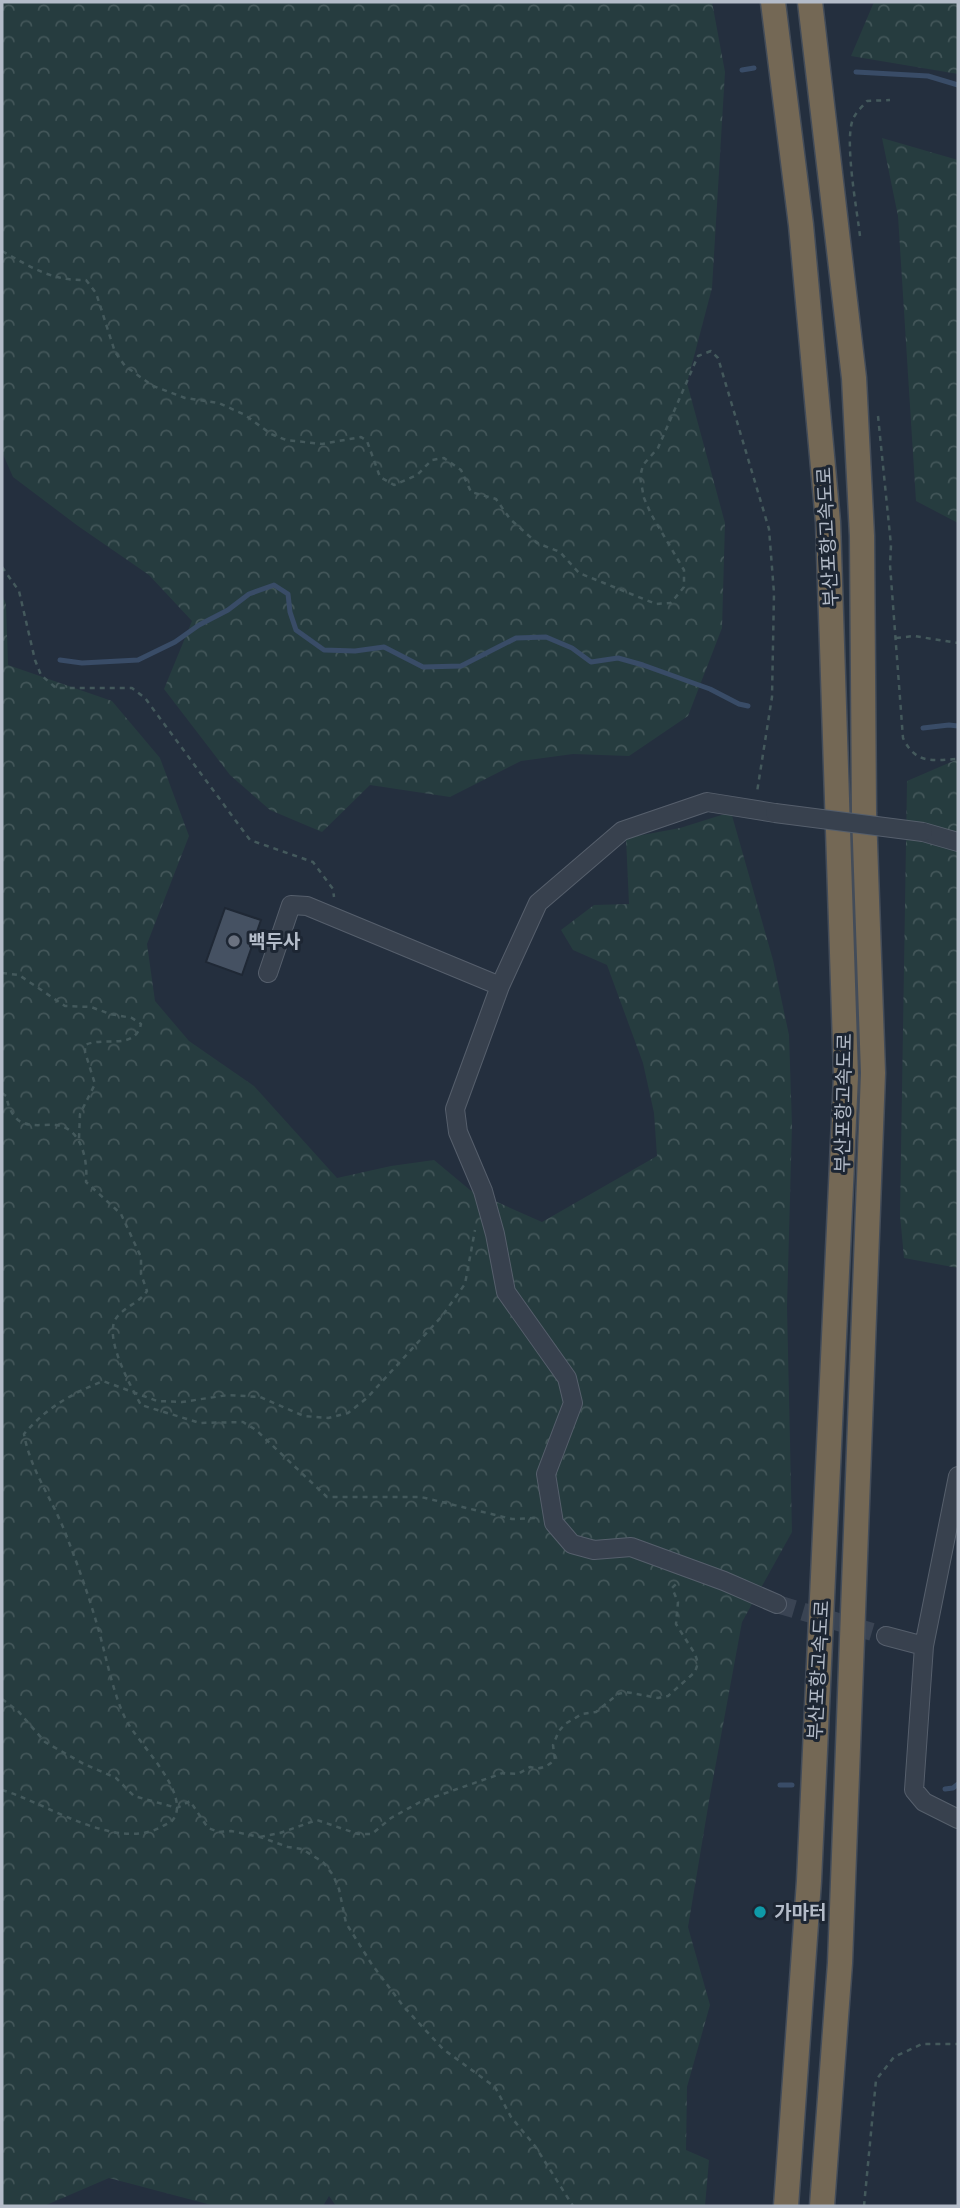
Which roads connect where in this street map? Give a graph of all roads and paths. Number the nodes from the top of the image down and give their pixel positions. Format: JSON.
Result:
{"nodes":[{"id":1,"x":773,"y":2,"type":"edge"},
{"id":2,"x":810,"y":2,"type":"edge"},
{"id":3,"x":890,"y":100,"type":"dead end"},
{"id":4,"x":861,"y":246,"type":"dead end"},
{"id":5,"x":2,"y":251,"type":"edge"},
{"id":6,"x":877,"y":409,"type":"dead end"},
{"id":7,"x":2,"y":567,"type":"edge"},
{"id":8,"x":895,"y":638,"type":"junction"},
{"id":9,"x":958,"y":643,"type":"edge"},
{"id":10,"x":958,"y":759,"type":"edge"},
{"id":11,"x":754,"y":809,"type":"junction"},
{"id":12,"x":958,"y":842,"type":"edge"},
{"id":13,"x":334,"y":919,"type":"junction"},
{"id":14,"x":2,"y":973,"type":"edge"},
{"id":15,"x":268,"y":973,"type":"dead end"},
{"id":16,"x":499,"y":986,"type":"junction"},
{"id":17,"x":2,"y":1093,"type":"edge"},
{"id":18,"x":79,"y":1139,"type":"junction"},
{"id":19,"x":476,"y":1228,"type":"dead end"},
{"id":20,"x":134,"y":1392,"type":"junction"},
{"id":21,"x":958,"y":1476,"type":"edge"},
{"id":22,"x":553,"y":1518,"type":"junction"},
{"id":23,"x":678,"y":1582,"type":"dead end"},
{"id":24,"x":777,"y":1604,"type":"tunnel mouth"},
{"id":25,"x":886,"y":1636,"type":"tunnel mouth"},
{"id":26,"x":924,"y":1646,"type":"junction"},
{"id":27,"x":2,"y":1699,"type":"edge"},
{"id":28,"x":2,"y":1790,"type":"edge"},
{"id":29,"x":177,"y":1808,"type":"junction"},
{"id":30,"x":958,"y":1819,"type":"edge"},
{"id":31,"x":260,"y":1836,"type":"junction"},
{"id":32,"x":958,"y":2044,"type":"edge"},
{"id":33,"x":573,"y":2206,"type":"edge"},
{"id":34,"x":786,"y":2206,"type":"edge"},
{"id":35,"x":822,"y":2206,"type":"edge"},
{"id":36,"x":863,"y":2206,"type":"edge"}],
"edges":[{"from":1,"to":34,"type":"highway","name":"부산포항고속도로"},
{"from":2,"to":35,"type":"highway","name":"부산포항고속도로"},
{"from":3,"to":4,"type":"path"},
{"from":5,"to":11,"type":"path"},
{"from":6,"to":8,"type":"path"},
{"from":7,"to":13,"type":"path"},
{"from":8,"to":9,"type":"path"},
{"from":8,"to":10,"type":"path"},
{"from":11,"to":12,"type":"lane","bridge":true},
{"from":11,"to":16,"type":"lane"},
{"from":13,"to":15,"type":"lane"},
{"from":13,"to":16,"type":"lane"},
{"from":14,"to":18,"type":"path"},
{"from":16,"to":22,"type":"lane"},
{"from":17,"to":18,"type":"path"},
{"from":18,"to":20,"type":"path"},
{"from":19,"to":20,"type":"path"},
{"from":20,"to":22,"type":"path"},
{"from":20,"to":29,"type":"path"},
{"from":21,"to":26,"type":"lane"},
{"from":22,"to":24,"type":"lane"},
{"from":23,"to":31,"type":"path"},
{"from":25,"to":26,"type":"lane"},
{"from":26,"to":30,"type":"lane"},
{"from":27,"to":29,"type":"path"},
{"from":28,"to":29,"type":"path"},
{"from":29,"to":31,"type":"path"},
{"from":31,"to":33,"type":"path"},
{"from":32,"to":36,"type":"path"}]}
